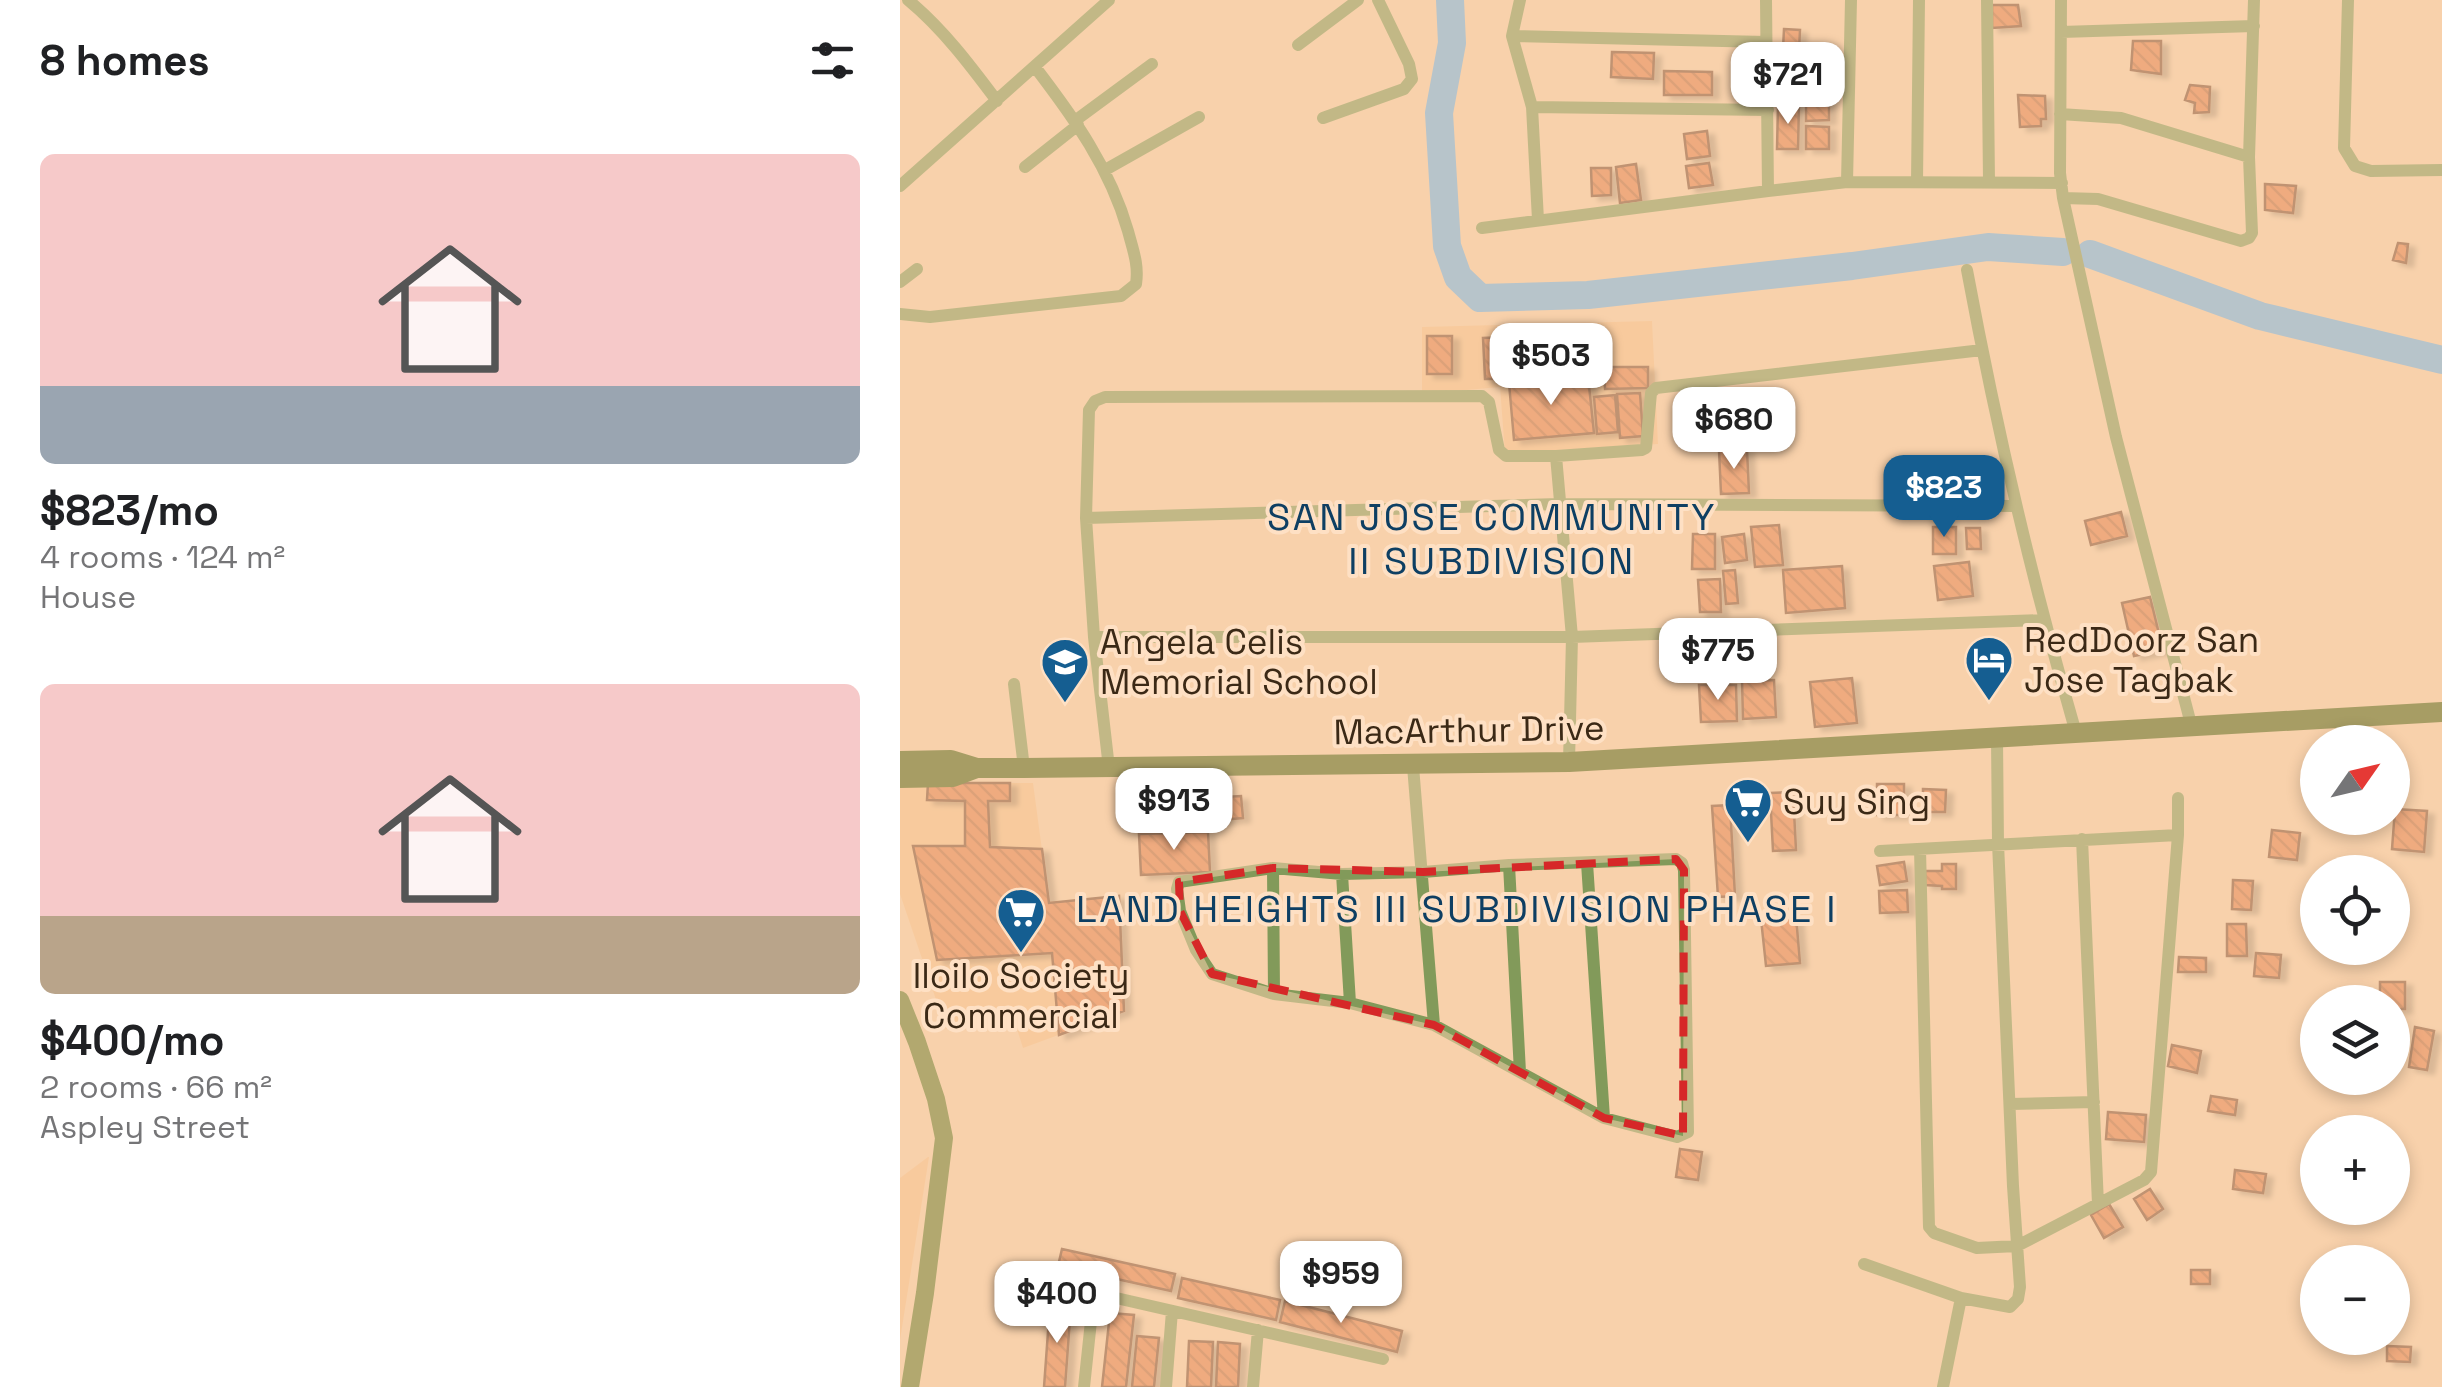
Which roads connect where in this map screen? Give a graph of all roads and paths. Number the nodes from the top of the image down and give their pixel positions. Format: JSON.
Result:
{"nodes":[{"id":1,"x":908,"y":0,"type":"edge"},
{"id":2,"x":1109,"y":0,"type":"edge"},
{"id":3,"x":1358,"y":0,"type":"edge"},
{"id":4,"x":1378,"y":0,"type":"edge"},
{"id":5,"x":1520,"y":0,"type":"edge"},
{"id":6,"x":1766,"y":0,"type":"edge"},
{"id":7,"x":1851,"y":0,"type":"edge"},
{"id":8,"x":1919,"y":0,"type":"edge"},
{"id":9,"x":1987,"y":0,"type":"edge"},
{"id":10,"x":2062,"y":0,"type":"edge"},
{"id":11,"x":2254,"y":0,"type":"edge"},
{"id":12,"x":2348,"y":0,"type":"edge"},
{"id":13,"x":1092,"y":6,"type":"edge"},
{"id":14,"x":2254,"y":26,"type":"junction"},
{"id":15,"x":2061,"y":32,"type":"junction"},
{"id":16,"x":1512,"y":36,"type":"junction"},
{"id":17,"x":1765,"y":42,"type":"junction"},
{"id":18,"x":1298,"y":45,"type":"dead end"},
{"id":19,"x":1152,"y":64,"type":"dead end"},
{"id":20,"x":1035,"y":67,"type":"junction"},
{"id":21,"x":997,"y":101,"type":"junction"},
{"id":22,"x":1532,"y":107,"type":"junction"},
{"id":23,"x":1768,"y":110,"type":"junction"},
{"id":24,"x":2060,"y":114,"type":"junction"},
{"id":25,"x":1199,"y":118,"type":"dead end"},
{"id":26,"x":1323,"y":118,"type":"dead end"},
{"id":27,"x":1077,"y":122,"type":"junction"},
{"id":28,"x":2249,"y":158,"type":"junction"},
{"id":29,"x":1025,"y":167,"type":"dead end"},
{"id":30,"x":1105,"y":170,"type":"junction"},
{"id":31,"x":2442,"y":170,"type":"edge"},
{"id":32,"x":1989,"y":181,"type":"junction"},
{"id":33,"x":1847,"y":182,"type":"junction"},
{"id":34,"x":1917,"y":182,"type":"junction"},
{"id":35,"x":900,"y":186,"type":"edge"},
{"id":36,"x":1768,"y":190,"type":"junction"},
{"id":37,"x":2062,"y":190,"type":"junction"},
{"id":38,"x":1538,"y":220,"type":"junction"},
{"id":39,"x":1482,"y":228,"type":"dead end"},
{"id":40,"x":917,"y":269,"type":"dead end"},
{"id":41,"x":1968,"y":270,"type":"dead end"},
{"id":42,"x":900,"y":282,"type":"edge"},
{"id":43,"x":900,"y":314,"type":"edge"},
{"id":44,"x":1982,"y":350,"type":"junction"},
{"id":45,"x":1556,"y":456,"type":"junction"},
{"id":46,"x":1559,"y":504,"type":"junction"},
{"id":47,"x":2016,"y":506,"type":"junction"},
{"id":48,"x":1086,"y":518,"type":"junction"},
{"id":49,"x":2044,"y":620,"type":"junction"},
{"id":50,"x":1094,"y":637,"type":"junction"},
{"id":51,"x":1572,"y":637,"type":"junction"},
{"id":52,"x":1014,"y":684,"type":"dead end"},
{"id":53,"x":2442,"y":712,"type":"edge"},
{"id":54,"x":2192,"y":728,"type":"junction"},
{"id":55,"x":2076,"y":734,"type":"junction"},
{"id":56,"x":1996,"y":739,"type":"junction"},
{"id":57,"x":900,"y":760,"type":"edge"},
{"id":58,"x":1569,"y":762,"type":"junction"},
{"id":59,"x":1413,"y":766,"type":"junction"},
{"id":60,"x":977,"y":768,"type":"junction"},
{"id":61,"x":1024,"y":768,"type":"junction"},
{"id":62,"x":1109,"y":768,"type":"junction"},
{"id":63,"x":900,"y":778,"type":"edge"},
{"id":64,"x":2178,"y":798,"type":"dead end"},
{"id":65,"x":2178,"y":835,"type":"junction"},
{"id":66,"x":2082,"y":839,"type":"junction"},
{"id":67,"x":1998,"y":844,"type":"junction"},
{"id":68,"x":1920,"y":849,"type":"junction"},
{"id":69,"x":1880,"y":851,"type":"dead end"},
{"id":70,"x":1588,"y":863,"type":"junction"},
{"id":71,"x":1509,"y":864,"type":"junction"},
{"id":72,"x":1273,"y":868,"type":"junction"},
{"id":73,"x":1423,"y":872,"type":"junction"},
{"id":74,"x":1342,"y":874,"type":"junction"},
{"id":75,"x":1274,"y":994,"type":"junction"},
{"id":76,"x":900,"y":1000,"type":"edge"},
{"id":77,"x":1350,"y":1003,"type":"junction"},
{"id":78,"x":1434,"y":1025,"type":"junction"},
{"id":79,"x":1520,"y":1072,"type":"junction"},
{"id":80,"x":2094,"y":1102,"type":"junction"},
{"id":81,"x":2010,"y":1104,"type":"junction"},
{"id":82,"x":1604,"y":1118,"type":"junction"},
{"id":83,"x":2098,"y":1204,"type":"junction"},
{"id":84,"x":2016,"y":1246,"type":"junction"},
{"id":85,"x":1864,"y":1264,"type":"dead end"},
{"id":86,"x":1055,"y":1284,"type":"dead end"},
{"id":87,"x":1094,"y":1293,"type":"junction"},
{"id":88,"x":1960,"y":1298,"type":"junction"},
{"id":89,"x":1172,"y":1311,"type":"junction"},
{"id":90,"x":1258,"y":1330,"type":"junction"},
{"id":91,"x":1383,"y":1358,"type":"dead end"},
{"id":92,"x":910,"y":1387,"type":"edge"},
{"id":93,"x":1084,"y":1387,"type":"edge"},
{"id":94,"x":1166,"y":1387,"type":"edge"},
{"id":95,"x":1253,"y":1387,"type":"edge"},
{"id":96,"x":1943,"y":1387,"type":"edge"}],
"edges":[{"from":1,"to":21,"type":"street"},
{"from":2,"to":13,"type":"street"},
{"from":3,"to":18,"type":"street"},
{"from":4,"to":26,"type":"street"},
{"from":5,"to":16,"type":"street"},
{"from":6,"to":17,"type":"street"},
{"from":7,"to":33,"type":"street"},
{"from":8,"to":34,"type":"street"},
{"from":9,"to":32,"type":"street"},
{"from":10,"to":15,"type":"street"},
{"from":11,"to":14,"type":"street"},
{"from":12,"to":31,"type":"street"},
{"from":13,"to":20,"type":"street"},
{"from":14,"to":15,"type":"street"},
{"from":14,"to":28,"type":"street"},
{"from":15,"to":24,"type":"street"},
{"from":16,"to":17,"type":"street"},
{"from":16,"to":22,"type":"street"},
{"from":17,"to":23,"type":"street"},
{"from":19,"to":27,"type":"street"},
{"from":20,"to":21,"type":"street"},
{"from":20,"to":27,"type":"street"},
{"from":21,"to":35,"type":"street"},
{"from":22,"to":23,"type":"street"},
{"from":22,"to":38,"type":"street"},
{"from":23,"to":36,"type":"street"},
{"from":24,"to":28,"type":"street"},
{"from":24,"to":37,"type":"street"},
{"from":25,"to":30,"type":"street"},
{"from":27,"to":29,"type":"street"},
{"from":27,"to":30,"type":"street"},
{"from":28,"to":37,"type":"street"},
{"from":30,"to":43,"type":"street"},
{"from":32,"to":34,"type":"street"},
{"from":32,"to":37,"type":"street"},
{"from":33,"to":34,"type":"street"},
{"from":33,"to":36,"type":"street"},
{"from":36,"to":38,"type":"street"},
{"from":37,"to":54,"type":"street"},
{"from":38,"to":39,"type":"street"},
{"from":40,"to":42,"type":"street"},
{"from":41,"to":44,"type":"street"},
{"from":44,"to":45,"type":"street"},
{"from":44,"to":47,"type":"street"},
{"from":45,"to":46,"type":"street"},
{"from":45,"to":48,"type":"street"},
{"from":46,"to":47,"type":"street"},
{"from":46,"to":48,"type":"street"},
{"from":46,"to":51,"type":"street"},
{"from":47,"to":49,"type":"street"},
{"from":48,"to":50,"type":"street"},
{"from":49,"to":51,"type":"street"},
{"from":49,"to":55,"type":"street"},
{"from":50,"to":51,"type":"street"},
{"from":50,"to":62,"type":"street"},
{"from":51,"to":58,"type":"street"},
{"from":52,"to":61,"type":"street"},
{"from":53,"to":54,"type":"main road","name":"MacArthur Drive"},
{"from":54,"to":55,"type":"main road","name":"MacArthur Drive"},
{"from":55,"to":56,"type":"main road","name":"MacArthur Drive"},
{"from":56,"to":58,"type":"main road","name":"MacArthur Drive"},
{"from":56,"to":67,"type":"street"},
{"from":57,"to":60,"type":"main road","name":"MacArthur Drive"},
{"from":58,"to":59,"type":"main road","name":"MacArthur Drive"},
{"from":59,"to":62,"type":"main road","name":"MacArthur Drive"},
{"from":59,"to":73,"type":"street"},
{"from":60,"to":61,"type":"main road","name":"MacArthur Drive"},
{"from":60,"to":63,"type":"main road","name":"MacArthur Drive"},
{"from":61,"to":62,"type":"main road","name":"MacArthur Drive"},
{"from":64,"to":65,"type":"street"},
{"from":65,"to":66,"type":"street"},
{"from":65,"to":83,"type":"street"},
{"from":66,"to":67,"type":"street"},
{"from":66,"to":80,"type":"street"},
{"from":67,"to":68,"type":"street"},
{"from":67,"to":81,"type":"street"},
{"from":68,"to":69,"type":"street"},
{"from":68,"to":84,"type":"street"},
{"from":70,"to":71,"type":"street"},
{"from":70,"to":82,"type":"street"},
{"from":70,"to":82,"type":"street"},
{"from":71,"to":73,"type":"street"},
{"from":71,"to":79,"type":"street"},
{"from":72,"to":74,"type":"street"},
{"from":72,"to":75,"type":"street"},
{"from":72,"to":75,"type":"street"},
{"from":73,"to":74,"type":"street"},
{"from":73,"to":78,"type":"street"},
{"from":74,"to":77,"type":"street"},
{"from":75,"to":77,"type":"street"},
{"from":76,"to":92,"type":"main road"},
{"from":77,"to":78,"type":"street"},
{"from":78,"to":79,"type":"street"},
{"from":79,"to":82,"type":"street"},
{"from":80,"to":81,"type":"street"},
{"from":80,"to":83,"type":"street"},
{"from":81,"to":84,"type":"street"},
{"from":83,"to":84,"type":"street"},
{"from":84,"to":88,"type":"street"},
{"from":85,"to":88,"type":"street"},
{"from":86,"to":87,"type":"street"},
{"from":87,"to":89,"type":"street"},
{"from":87,"to":93,"type":"street"},
{"from":88,"to":96,"type":"street"},
{"from":89,"to":90,"type":"street"},
{"from":89,"to":94,"type":"street"},
{"from":90,"to":91,"type":"street"},
{"from":90,"to":95,"type":"street"}]}
